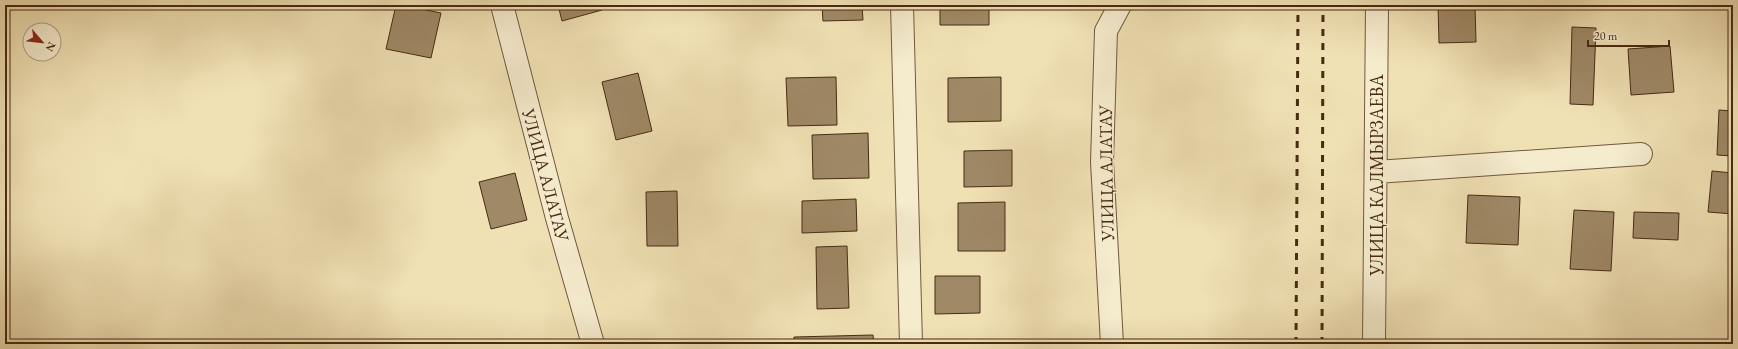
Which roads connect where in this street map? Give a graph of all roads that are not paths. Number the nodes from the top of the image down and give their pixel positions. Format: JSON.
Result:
{"nodes":[{"id":1,"x":502,"y":5,"type":"edge"},
{"id":2,"x":902,"y":5,"type":"edge"},
{"id":3,"x":1120,"y":5,"type":"edge"},
{"id":4,"x":1377,"y":5,"type":"edge"},
{"id":5,"x":1641,"y":154,"type":"dead end"},
{"id":6,"x":1376,"y":172,"type":"junction"},
{"id":7,"x":593,"y":344,"type":"edge"},
{"id":8,"x":911,"y":344,"type":"edge"},
{"id":9,"x":1112,"y":344,"type":"edge"},
{"id":10,"x":1374,"y":344,"type":"edge"}],
"edges":[{"from":1,"to":7,"type":"street","name":"УЛИЦА АЛАТАУ"},
{"from":2,"to":8,"type":"street"},
{"from":3,"to":9,"type":"street","name":"УЛИЦА АЛАТАУ"},
{"from":4,"to":6,"type":"street","name":"УЛИЦА КАЛМЫРЗАЕВА"},
{"from":5,"to":6,"type":"street"},
{"from":6,"to":10,"type":"street","name":"УЛИЦА КАЛМЫРЗАЕВА"}]}
